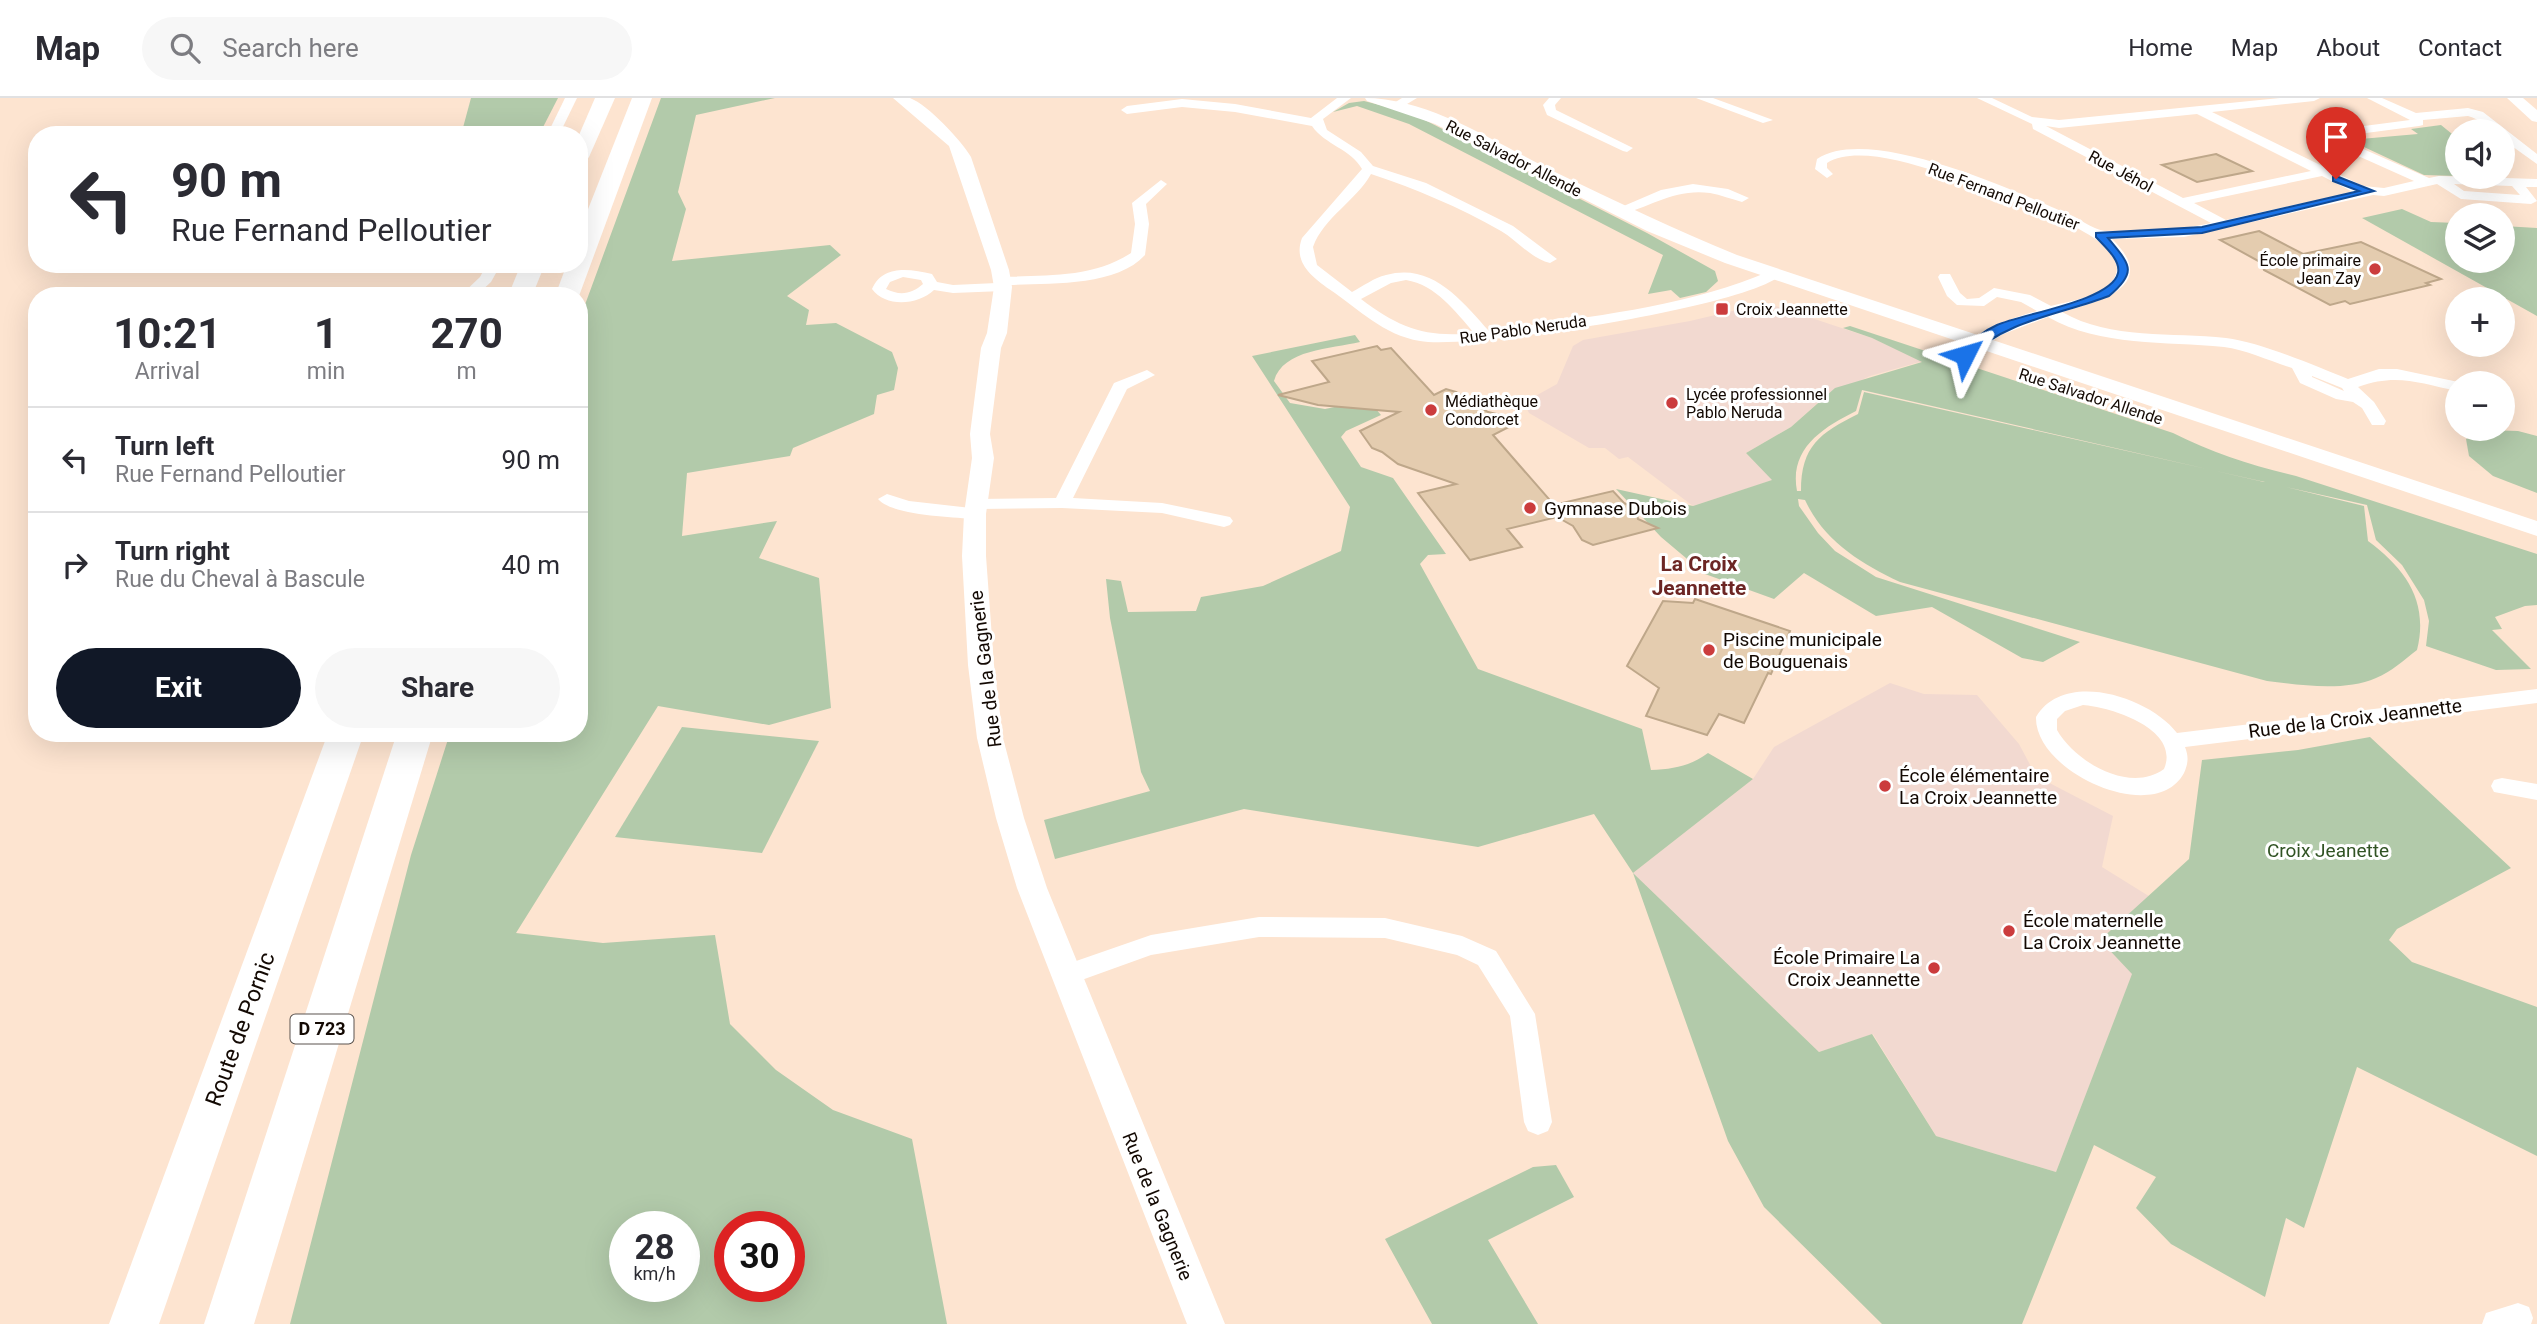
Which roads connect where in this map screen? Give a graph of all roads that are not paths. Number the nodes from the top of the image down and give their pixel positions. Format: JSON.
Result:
{"nodes":[{"id":1,"x":571,"y":98,"type":"edge"},
{"id":2,"x":605,"y":98,"type":"edge"},
{"id":3,"x":642,"y":98,"type":"edge"},
{"id":4,"x":900,"y":98,"type":"edge"},
{"id":5,"x":1345,"y":98,"type":"edge"},
{"id":6,"x":1372,"y":98,"type":"edge"},
{"id":7,"x":1555,"y":98,"type":"edge"},
{"id":8,"x":1702,"y":98,"type":"edge"},
{"id":9,"x":1983,"y":98,"type":"edge"},
{"id":10,"x":2314,"y":98,"type":"edge"},
{"id":11,"x":2373,"y":98,"type":"edge"},
{"id":12,"x":2514,"y":98,"type":"edge"},
{"id":13,"x":1405,"y":102,"type":"edge"},
{"id":14,"x":1127,"y":110,"type":"dead end"},
{"id":15,"x":2199,"y":110,"type":"junction"},
{"id":16,"x":2018,"y":116,"type":"junction"},
{"id":17,"x":2414,"y":117,"type":"junction"},
{"id":18,"x":2537,"y":118,"type":"edge"},
{"id":19,"x":2484,"y":119,"type":"edge"},
{"id":20,"x":1767,"y":120,"type":"dead end"},
{"id":21,"x":1316,"y":123,"type":"junction"},
{"id":22,"x":557,"y":126,"type":"edge"},
{"id":23,"x":588,"y":137,"type":"edge"},
{"id":24,"x":2515,"y":143,"type":"edge"},
{"id":25,"x":1628,"y":148,"type":"dead end"},
{"id":26,"x":2537,"y":160,"type":"edge"},
{"id":27,"x":1368,"y":169,"type":"junction"},
{"id":28,"x":2322,"y":172,"type":"junction"},
{"id":29,"x":1827,"y":174,"type":"dead end"},
{"id":30,"x":2433,"y":181,"type":"junction"},
{"id":31,"x":2445,"y":181,"type":"edge"},
{"id":32,"x":2515,"y":183,"type":"joint"},
{"id":33,"x":2537,"y":183,"type":"edge"},
{"id":34,"x":1161,"y":184,"type":"dead end"},
{"id":35,"x":2445,"y":187,"type":"edge"},
{"id":36,"x":2449,"y":189,"type":"edge"},
{"id":37,"x":2369,"y":191,"type":"junction"},
{"id":38,"x":1742,"y":198,"type":"dead end"},
{"id":39,"x":2181,"y":202,"type":"junction"},
{"id":40,"x":1619,"y":211,"type":"junction"},
{"id":41,"x":2224,"y":224,"type":"junction"},
{"id":42,"x":1653,"y":227,"type":"joint"},
{"id":43,"x":2100,"y":235,"type":"junction"},
{"id":44,"x":588,"y":240,"type":"edge"},
{"id":45,"x":1550,"y":260,"type":"dead end"},
{"id":46,"x":489,"y":273,"type":"edge"},
{"id":47,"x":1945,"y":277,"type":"dead end"},
{"id":48,"x":1767,"y":278,"type":"junction"},
{"id":49,"x":1003,"y":284,"type":"junction"},
{"id":50,"x":931,"y":285,"type":"dead end"},
{"id":51,"x":477,"y":287,"type":"edge"},
{"id":52,"x":1351,"y":298,"type":"junction"},
{"id":53,"x":2050,"y":311,"type":"junction"},
{"id":54,"x":1484,"y":335,"type":"junction"},
{"id":55,"x":1971,"y":349,"type":"junction"},
{"id":56,"x":1147,"y":374,"type":"dead end"},
{"id":57,"x":2445,"y":384,"type":"edge"},
{"id":58,"x":2352,"y":391,"type":"junction"},
{"id":59,"x":2378,"y":421,"type":"dead end"},
{"id":60,"x":887,"y":499,"type":"dead end"},
{"id":61,"x":1062,"y":503,"type":"junction"},
{"id":62,"x":976,"y":509,"type":"junction"},
{"id":63,"x":1224,"y":521,"type":"dead end"},
{"id":64,"x":2537,"y":529,"type":"edge"},
{"id":65,"x":2537,"y":546,"type":"edge"},
{"id":66,"x":2537,"y":696,"type":"edge"},
{"id":67,"x":2173,"y":741,"type":"junction"},
{"id":68,"x":343,"y":742,"type":"edge"},
{"id":69,"x":412,"y":742,"type":"edge"},
{"id":70,"x":2502,"y":786,"type":"dead end"},
{"id":71,"x":2537,"y":792,"type":"edge"},
{"id":72,"x":1065,"y":975,"type":"junction"},
{"id":73,"x":1538,"y":1122,"type":"dead end"},
{"id":74,"x":134,"y":1324,"type":"edge"},
{"id":75,"x":229,"y":1324,"type":"edge"},
{"id":76,"x":1206,"y":1324,"type":"edge"}],
"edges":[{"from":1,"to":22,"type":"street"},
{"from":2,"to":23,"type":"highway"},
{"from":3,"to":44,"type":"highway"},
{"from":4,"to":49,"type":"street","name":"Rue de la Gagnerie"},
{"from":5,"to":21,"type":"street"},
{"from":6,"to":13,"type":"street","name":"Rue Salvador Allende"},
{"from":7,"to":25,"type":"street"},
{"from":8,"to":20,"type":"street"},
{"from":9,"to":16,"type":"street","name":"Rue Jéhol"},
{"from":10,"to":15,"type":"street"},
{"from":11,"to":17,"type":"street"},
{"from":12,"to":18,"type":"street"},
{"from":13,"to":40,"type":"street","name":"Rue Salvador Allende"},
{"from":14,"to":21,"type":"street"},
{"from":15,"to":16,"type":"street"},
{"from":15,"to":28,"type":"street"},
{"from":16,"to":39,"type":"street","name":"Rue Jéhol"},
{"from":17,"to":19,"type":"street"},
{"from":17,"to":30,"type":"street"},
{"from":21,"to":27,"type":"street"},
{"from":24,"to":26,"type":"street"},
{"from":27,"to":45,"type":"street"},
{"from":27,"to":52,"type":"street","name":"Rue Pablo Neruda"},
{"from":28,"to":37,"type":"street"},
{"from":28,"to":39,"type":"street"},
{"from":29,"to":43,"type":"street","name":"Rue Fernand Pelloutier"},
{"from":30,"to":31,"type":"street"},
{"from":30,"to":35,"type":"street"},
{"from":30,"to":37,"type":"street"},
{"from":32,"to":33,"type":"street"},
{"from":32,"to":36,"type":"street"},
{"from":34,"to":49,"type":"street"},
{"from":37,"to":41,"type":"street"},
{"from":38,"to":40,"type":"street"},
{"from":39,"to":41,"type":"street","name":"Rue Jéhol"},
{"from":40,"to":42,"type":"street","name":"Rue Salvador Allende"},
{"from":41,"to":43,"type":"street"},
{"from":42,"to":48,"type":"street","name":"Rue Salvador Allende"},
{"from":43,"to":53,"type":"street","name":"Rue Fernand Pelloutier"},
{"from":46,"to":51,"type":"street"},
{"from":47,"to":53,"type":"street"},
{"from":48,"to":54,"type":"street","name":"Rue Pablo Neruda"},
{"from":48,"to":55,"type":"street","name":"Rue Salvador Allende"},
{"from":49,"to":50,"type":"street"},
{"from":49,"to":62,"type":"street","name":"Rue de la Gagnerie"},
{"from":52,"to":54,"type":"street","name":"Rue Pablo Neruda"},
{"from":52,"to":54,"type":"street"},
{"from":53,"to":55,"type":"street","name":"Rue Fernand Pelloutier"},
{"from":53,"to":58,"type":"street"},
{"from":55,"to":64,"type":"street","name":"Rue Salvador Allende"},
{"from":55,"to":65,"type":"street","name":"Rue Salvador Allende"},
{"from":56,"to":61,"type":"street"},
{"from":57,"to":58,"type":"street"},
{"from":58,"to":59,"type":"street"},
{"from":60,"to":62,"type":"street"},
{"from":61,"to":62,"type":"street"},
{"from":61,"to":63,"type":"street"},
{"from":62,"to":72,"type":"street","name":"Rue de la Gagnerie"},
{"from":66,"to":67,"type":"street","name":"Rue de la Croix Jeannette"},
{"from":67,"to":67,"type":"street"},
{"from":68,"to":74,"type":"highway","name":"Route de Pornic"},
{"from":69,"to":75,"type":"highway","number":"D 723"},
{"from":70,"to":71,"type":"street"},
{"from":72,"to":73,"type":"street"},
{"from":72,"to":76,"type":"street","name":"Rue de la Gagnerie"}]}
